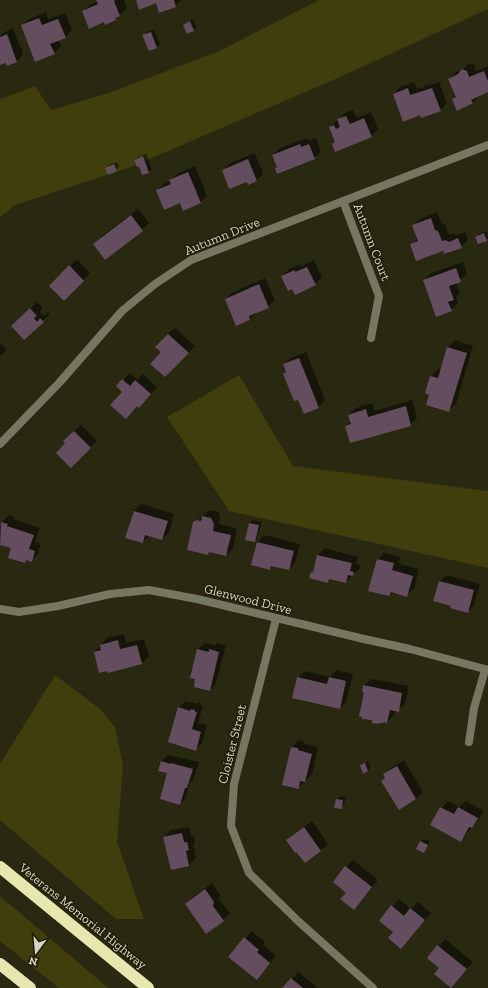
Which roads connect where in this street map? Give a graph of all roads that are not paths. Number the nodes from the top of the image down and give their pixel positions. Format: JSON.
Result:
{"nodes":[{"id":1,"x":488,"y":145,"type":"edge"},
{"id":2,"x":343,"y":201,"type":"junction"},
{"id":3,"x":371,"y":338,"type":"dead end"},
{"id":4,"x":0,"y":444,"type":"edge"},
{"id":5,"x":0,"y":609,"type":"edge"},
{"id":6,"x":276,"y":619,"type":"junction"},
{"id":7,"x":486,"y":670,"type":"edge"},
{"id":8,"x":469,"y":742,"type":"dead end"},
{"id":9,"x":0,"y":867,"type":"edge"},
{"id":10,"x":0,"y":964,"type":"edge"},
{"id":11,"x":30,"y":988,"type":"edge"},
{"id":12,"x":148,"y":988,"type":"edge"},
{"id":13,"x":373,"y":988,"type":"edge"}],
"edges":[{"from":1,"to":2,"type":"street","name":"Autumn Drive"},
{"from":2,"to":3,"type":"street","name":"Autumn Court"},
{"from":2,"to":4,"type":"street","name":"Autumn Drive"},
{"from":5,"to":6,"type":"street","name":"Glenwood Drive"},
{"from":6,"to":7,"type":"street","name":"Glenwood Drive"},
{"from":6,"to":13,"type":"street","name":"Cloister Street"},
{"from":7,"to":8,"type":"street"},
{"from":9,"to":12,"type":"highway","name":"Veterans Memorial Highway"},
{"from":10,"to":11,"type":"highway"}]}
